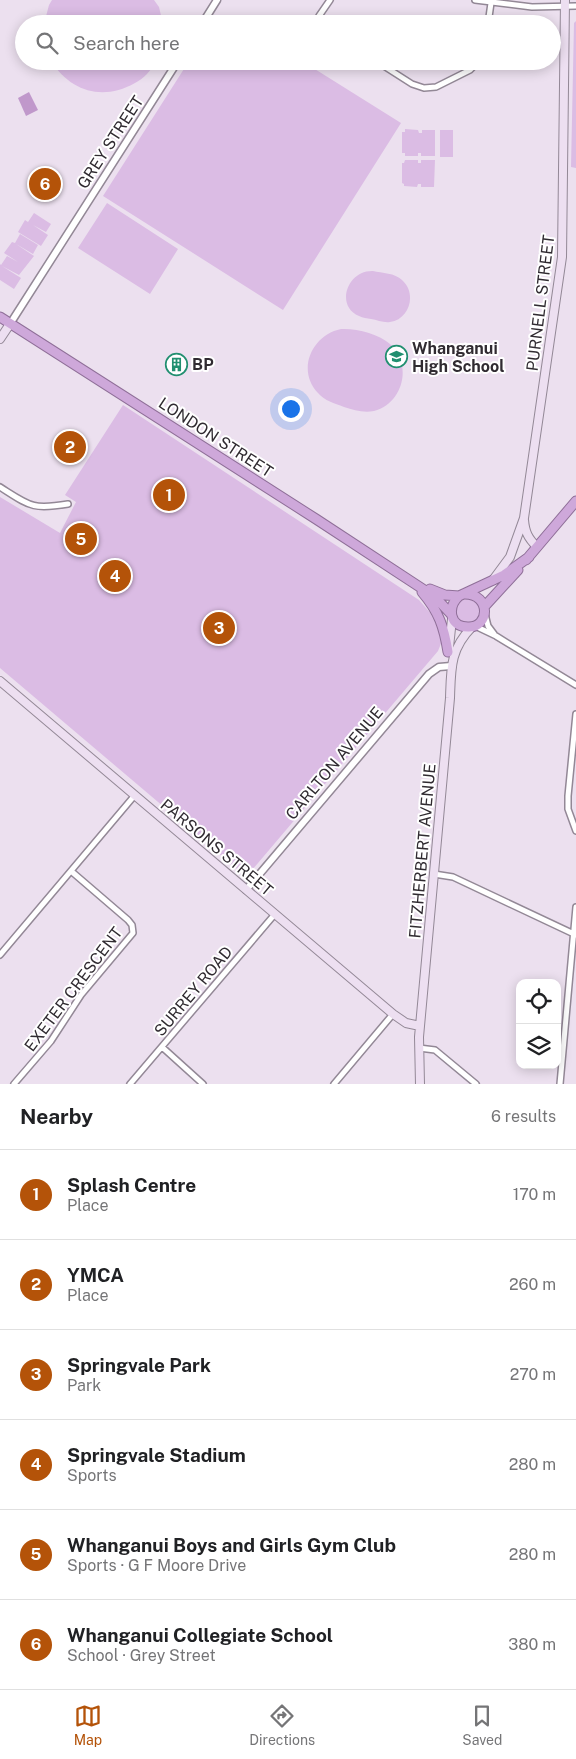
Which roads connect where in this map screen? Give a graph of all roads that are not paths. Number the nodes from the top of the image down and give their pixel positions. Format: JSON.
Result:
{"nodes":[{"id":1,"x":217,"y":0,"type":"edge"},
{"id":2,"x":330,"y":0,"type":"edge"},
{"id":3,"x":475,"y":0,"type":"edge"},
{"id":4,"x":491,"y":3,"type":"junction"},
{"id":5,"x":565,"y":3,"type":"edge"},
{"id":6,"x":576,"y":6,"type":"edge"},
{"id":7,"x":208,"y":15,"type":"edge"},
{"id":8,"x":320,"y":15,"type":"edge"},
{"id":9,"x":489,"y":15,"type":"edge"},
{"id":10,"x":172,"y":70,"type":"edge"},
{"id":11,"x":390,"y":70,"type":"edge"},
{"id":12,"x":470,"y":70,"type":"edge"},
{"id":13,"x":0,"y":318,"type":"edge"},
{"id":14,"x":10,"y":324,"type":"junction"},
{"id":15,"x":0,"y":339,"type":"edge"},
{"id":16,"x":0,"y":487,"type":"edge"},
{"id":17,"x":576,"y":502,"type":"edge"},
{"id":18,"x":68,"y":504,"type":"dead end"},
{"id":19,"x":524,"y":518,"type":"junction"},
{"id":20,"x":537,"y":547,"type":"junction"},
{"id":21,"x":529,"y":557,"type":"junction"},
{"id":22,"x":491,"y":582,"type":"junction"},
{"id":23,"x":415,"y":585,"type":"junction"},
{"id":24,"x":462,"y":595,"type":"junction"},
{"id":25,"x":485,"y":609,"type":"junction"},
{"id":26,"x":452,"y":616,"type":"junction"},
{"id":27,"x":473,"y":626,"type":"junction"},
{"id":28,"x":496,"y":636,"type":"junction"},
{"id":29,"x":448,"y":652,"type":"junction"},
{"id":30,"x":451,"y":666,"type":"junction"},
{"id":31,"x":0,"y":681,"type":"edge"},
{"id":32,"x":576,"y":685,"type":"edge"},
{"id":33,"x":576,"y":714,"type":"edge"},
{"id":34,"x":135,"y":796,"type":"junction"},
{"id":35,"x":576,"y":832,"type":"edge"},
{"id":36,"x":71,"y":871,"type":"junction"},
{"id":37,"x":434,"y":874,"type":"junction"},
{"id":38,"x":246,"y":890,"type":"junction"},
{"id":39,"x":576,"y":907,"type":"edge"},
{"id":40,"x":275,"y":914,"type":"junction"},
{"id":41,"x":575,"y":935,"type":"edge"},
{"id":42,"x":0,"y":955,"type":"edge"},
{"id":43,"x":393,"y":1014,"type":"junction"},
{"id":44,"x":420,"y":1026,"type":"junction"},
{"id":45,"x":162,"y":1047,"type":"junction"},
{"id":46,"x":420,"y":1048,"type":"junction"},
{"id":47,"x":14,"y":1084,"type":"edge"},
{"id":48,"x":130,"y":1084,"type":"edge"},
{"id":49,"x":203,"y":1084,"type":"edge"},
{"id":50,"x":334,"y":1084,"type":"edge"},
{"id":51,"x":420,"y":1084,"type":"edge"},
{"id":52,"x":476,"y":1084,"type":"edge"},
{"id":53,"x":560,"y":1084,"type":"edge"}],
"edges":[{"from":1,"to":7,"type":"street"},
{"from":2,"to":8,"type":"street"},
{"from":3,"to":4,"type":"street"},
{"from":4,"to":5,"type":"street"},
{"from":4,"to":9,"type":"street"},
{"from":5,"to":6,"type":"street"},
{"from":5,"to":19,"type":"main road","name":"PURNELL STREET"},
{"from":10,"to":14,"type":"street","name":"GREY STREET"},
{"from":11,"to":12,"type":"street"},
{"from":13,"to":14,"type":"highway","name":"LONDON STREET"},
{"from":14,"to":15,"type":"main road","name":"GREY STREET"},
{"from":14,"to":23,"type":"highway","name":"LONDON STREET"},
{"from":16,"to":18,"type":"street"},
{"from":17,"to":20,"type":"highway"},
{"from":19,"to":20,"type":"main road","name":"PURNELL STREET"},
{"from":19,"to":22,"type":"main road","name":"PURNELL STREET"},
{"from":20,"to":21,"type":"highway"},
{"from":21,"to":22,"type":"highway"},
{"from":21,"to":25,"type":"highway"},
{"from":22,"to":24,"type":"highway"},
{"from":23,"to":24,"type":"highway","name":"LONDON STREET"},
{"from":23,"to":26,"type":"highway","name":"LONDON STREET"},
{"from":23,"to":29,"type":"highway"},
{"from":24,"to":25,"type":"highway"},
{"from":24,"to":26,"type":"highway"},
{"from":25,"to":27,"type":"highway"},
{"from":25,"to":28,"type":"street"},
{"from":26,"to":27,"type":"highway"},
{"from":26,"to":29,"type":"main road"},
{"from":27,"to":28,"type":"street"},
{"from":27,"to":30,"type":"main road","name":"FITZHERBERT AVENUE"},
{"from":28,"to":32,"type":"street"},
{"from":29,"to":30,"type":"main road"},
{"from":30,"to":37,"type":"main road","name":"FITZHERBERT AVENUE"},
{"from":30,"to":38,"type":"street","name":"CARLTON AVENUE"},
{"from":31,"to":34,"type":"main road","name":"PARSONS STREET"},
{"from":33,"to":35,"type":"street"},
{"from":34,"to":36,"type":"street"},
{"from":34,"to":38,"type":"main road","name":"PARSONS STREET"},
{"from":36,"to":42,"type":"street"},
{"from":36,"to":47,"type":"street","name":"EXETER CRESCENT"},
{"from":37,"to":41,"type":"street"},
{"from":37,"to":44,"type":"main road","name":"FITZHERBERT AVENUE"},
{"from":38,"to":40,"type":"main road","name":"PARSONS STREET"},
{"from":39,"to":41,"type":"street"},
{"from":40,"to":43,"type":"main road","name":"PARSONS STREET"},
{"from":40,"to":45,"type":"street","name":"SURREY ROAD"},
{"from":41,"to":53,"type":"street"},
{"from":43,"to":44,"type":"main road","name":"PARSONS STREET"},
{"from":43,"to":50,"type":"street"},
{"from":44,"to":46,"type":"main road","name":"FITZHERBERT AVENUE"},
{"from":45,"to":48,"type":"street","name":"SURREY ROAD"},
{"from":45,"to":49,"type":"street"},
{"from":46,"to":51,"type":"main road","name":"FITZHERBERT AVENUE"},
{"from":46,"to":52,"type":"street"}]}
